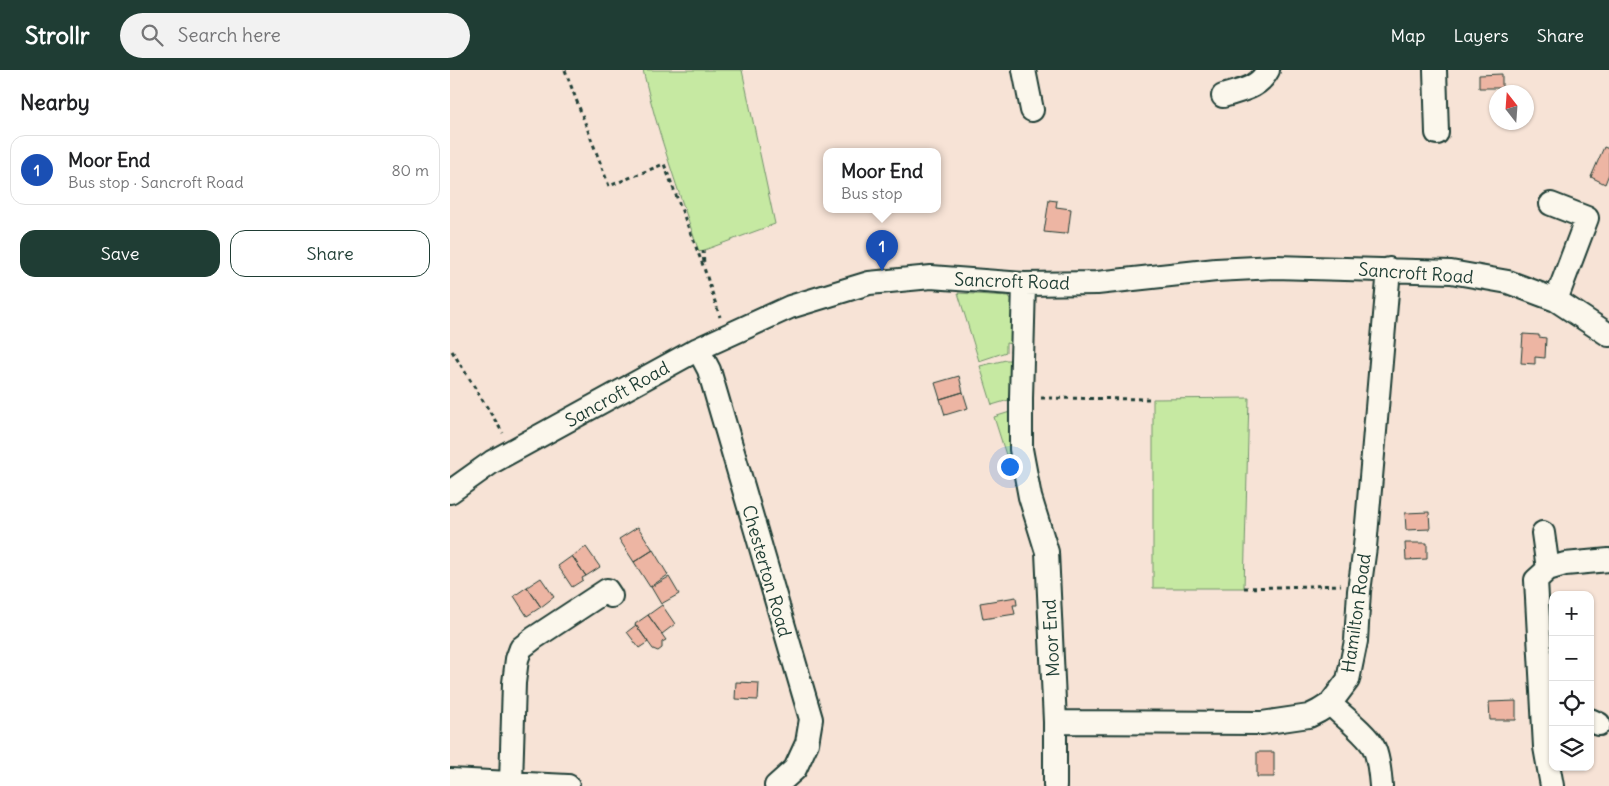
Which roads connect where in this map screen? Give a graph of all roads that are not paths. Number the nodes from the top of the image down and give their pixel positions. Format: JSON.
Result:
{"nodes":[{"id":1,"x":1024,"y":70,"type":"edge"},
{"id":2,"x":1268,"y":70,"type":"edge"},
{"id":3,"x":1435,"y":70,"type":"edge"},
{"id":4,"x":1222,"y":96,"type":"dead end"},
{"id":5,"x":1032,"y":110,"type":"dead end"},
{"id":6,"x":1438,"y":133,"type":"dead end"},
{"id":7,"x":1551,"y":204,"type":"dead end"},
{"id":8,"x":1389,"y":269,"type":"junction"},
{"id":9,"x":1024,"y":284,"type":"junction"},
{"id":10,"x":1556,"y":300,"type":"junction"},
{"id":11,"x":1609,"y":336,"type":"edge"},
{"id":12,"x":698,"y":349,"type":"junction"},
{"id":13,"x":450,"y":492,"type":"edge"},
{"id":14,"x":1543,"y":533,"type":"dead end"},
{"id":15,"x":1609,"y":560,"type":"edge"},
{"id":16,"x":1548,"y":569,"type":"junction"},
{"id":17,"x":611,"y":596,"type":"dead end"},
{"id":18,"x":1330,"y":704,"type":"junction"},
{"id":19,"x":1548,"y":704,"type":"edge"},
{"id":20,"x":1055,"y":722,"type":"junction"},
{"id":21,"x":450,"y":780,"type":"edge"},
{"id":22,"x":511,"y":783,"type":"junction"},
{"id":23,"x":568,"y":786,"type":"edge"},
{"id":24,"x":776,"y":786,"type":"edge"},
{"id":25,"x":1055,"y":786,"type":"edge"},
{"id":26,"x":1381,"y":786,"type":"edge"},
{"id":27,"x":1552,"y":786,"type":"edge"}],
"edges":[{"from":1,"to":5,"type":"street"},
{"from":2,"to":4,"type":"street"},
{"from":3,"to":6,"type":"street"},
{"from":7,"to":10,"type":"street"},
{"from":8,"to":9,"type":"street","name":"Sancroft Road"},
{"from":8,"to":10,"type":"street","name":"Sancroft Road"},
{"from":8,"to":18,"type":"street","name":"Hamilton Road"},
{"from":9,"to":12,"type":"street","name":"Sancroft Road"},
{"from":9,"to":20,"type":"street","name":"Moor End"},
{"from":10,"to":11,"type":"street","name":"Sancroft Road"},
{"from":12,"to":13,"type":"street","name":"Sancroft Road"},
{"from":12,"to":24,"type":"street","name":"Chesterton Road"},
{"from":14,"to":16,"type":"street"},
{"from":15,"to":16,"type":"street"},
{"from":16,"to":19,"type":"street"},
{"from":17,"to":22,"type":"street"},
{"from":18,"to":20,"type":"street","name":"Hamilton Road"},
{"from":18,"to":26,"type":"street"},
{"from":19,"to":27,"type":"street"},
{"from":20,"to":25,"type":"street","name":"Moor End"},
{"from":21,"to":22,"type":"street"},
{"from":22,"to":23,"type":"street"}]}
